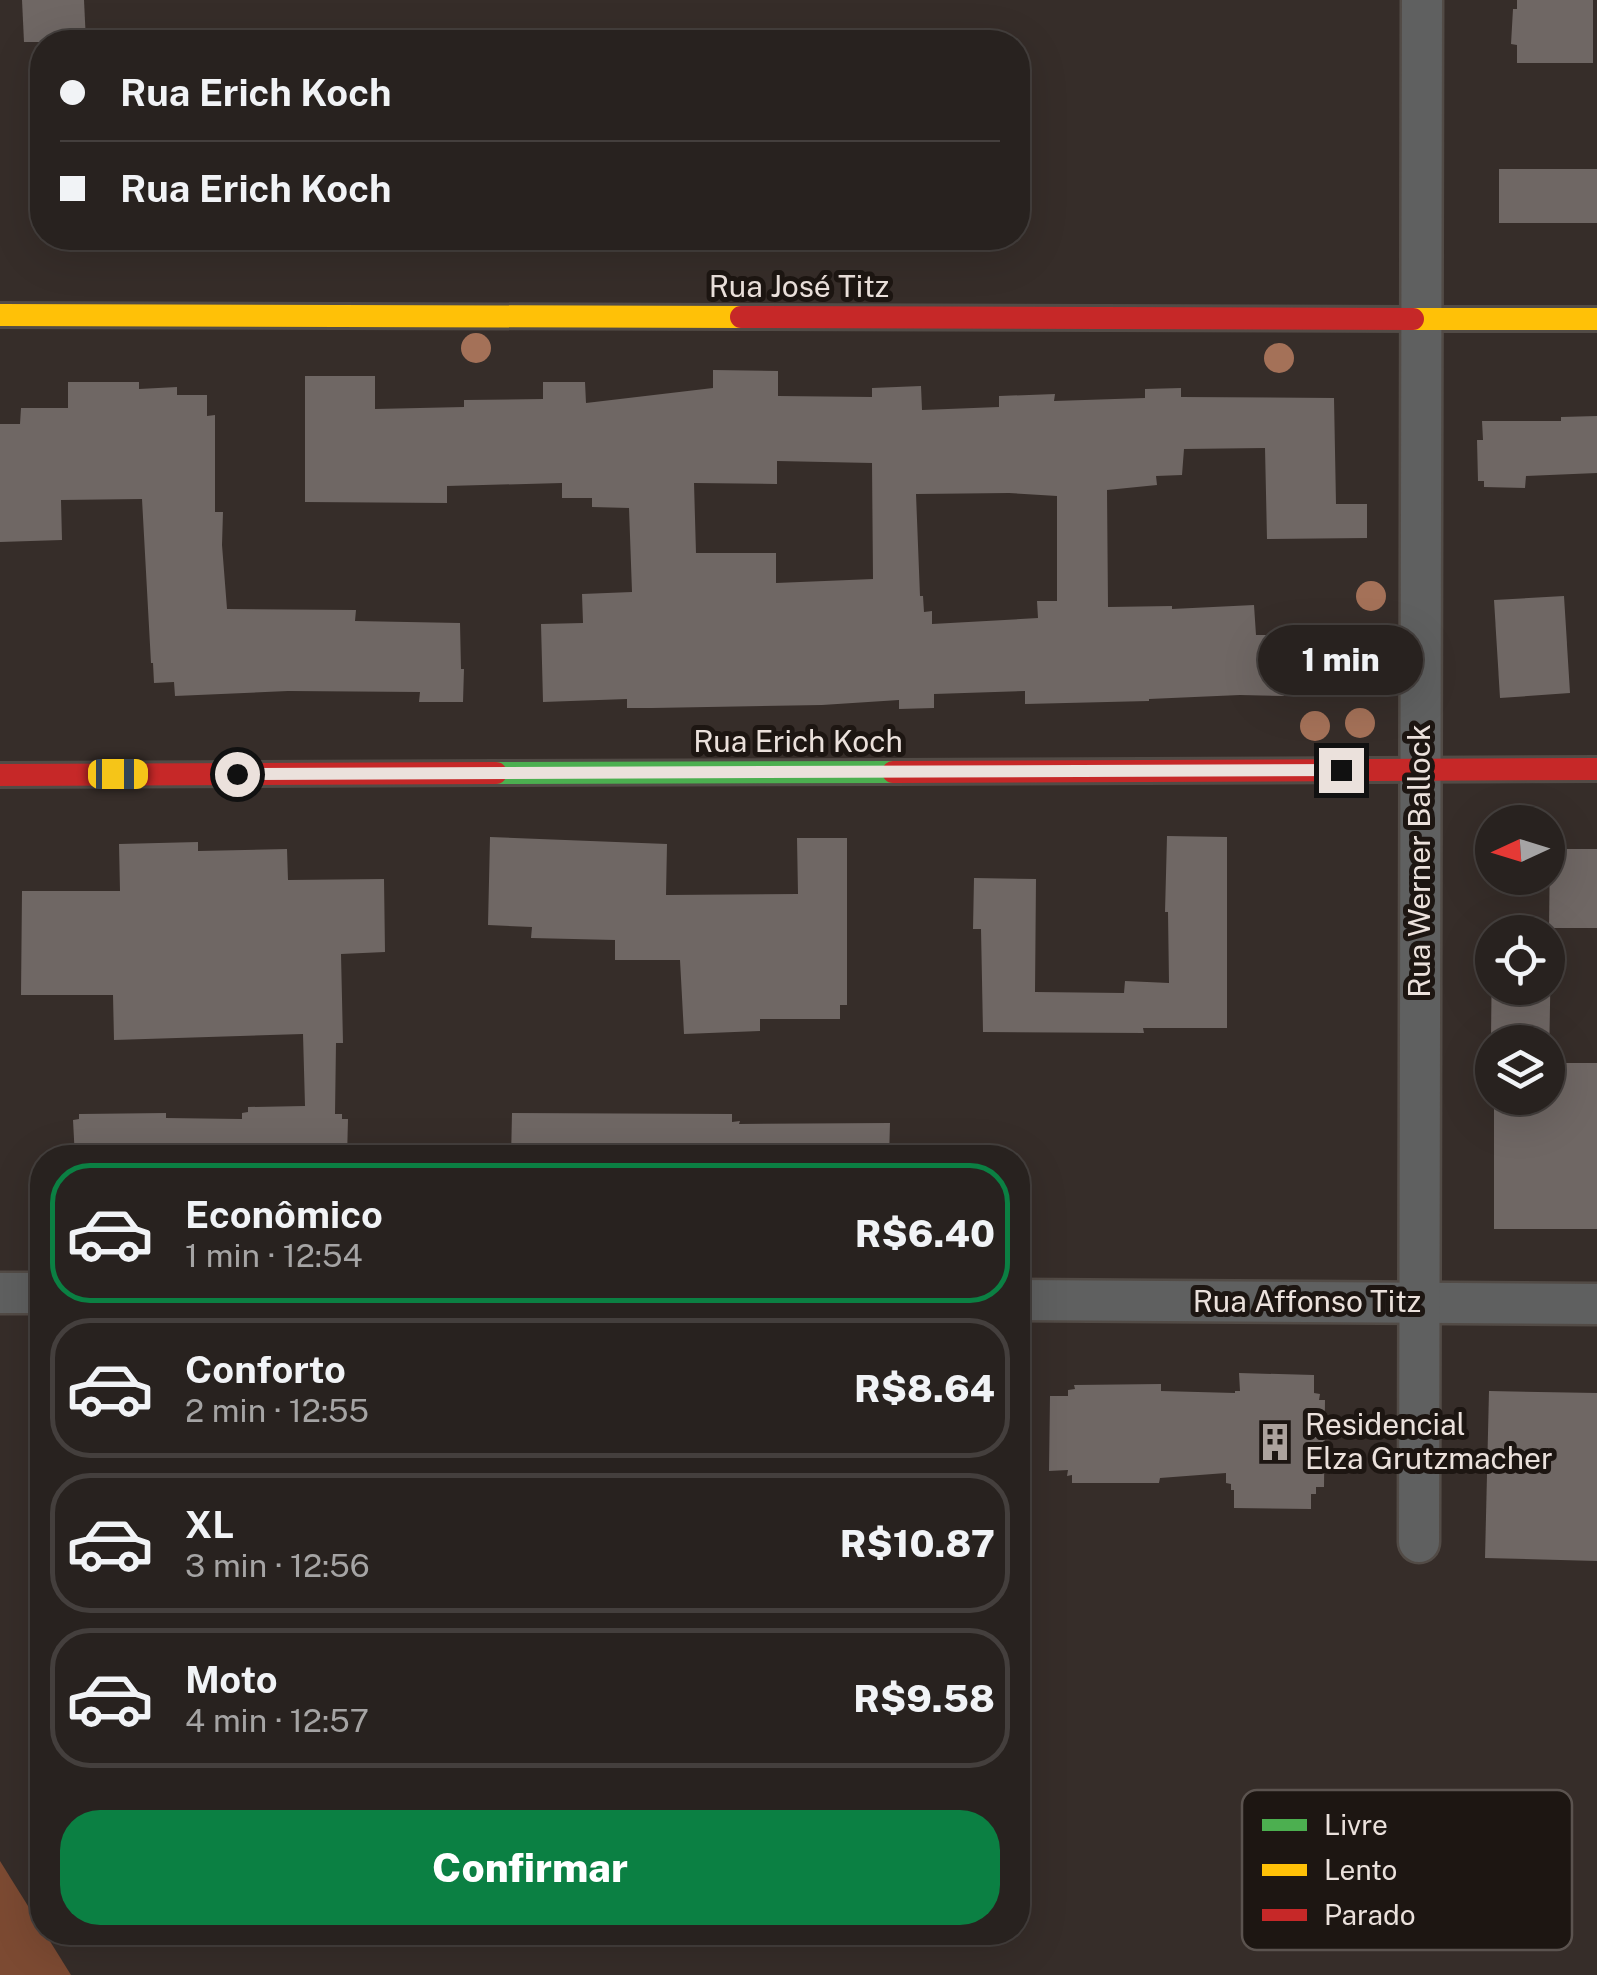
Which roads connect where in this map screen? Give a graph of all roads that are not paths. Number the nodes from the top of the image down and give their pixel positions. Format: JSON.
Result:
{"nodes":[{"id":1,"x":1422,"y":0,"type":"edge"},
{"id":2,"x":0,"y":315,"type":"edge"},
{"id":3,"x":1420,"y":318,"type":"junction"},
{"id":4,"x":1597,"y":319,"type":"edge"},
{"id":5,"x":1597,"y":769,"type":"edge"},
{"id":6,"x":1420,"y":770,"type":"junction"},
{"id":7,"x":0,"y":775,"type":"edge"},
{"id":8,"x":0,"y":1293,"type":"edge"},
{"id":9,"x":30,"y":1294,"type":"edge"},
{"id":10,"x":1030,"y":1300,"type":"edge"},
{"id":11,"x":1420,"y":1303,"type":"junction"},
{"id":12,"x":1597,"y":1304,"type":"edge"},
{"id":13,"x":1420,"y":1542,"type":"dead end"}],
"edges":[{"from":1,"to":3,"type":"street","name":"Rua Werner Ballock"},
{"from":2,"to":3,"type":"street","name":"Rua José Titz"},
{"from":3,"to":4,"type":"street","name":"Rua José Titz"},
{"from":3,"to":6,"type":"street","name":"Rua Werner Ballock"},
{"from":5,"to":6,"type":"street","name":"Rua Erich Koch"},
{"from":6,"to":7,"type":"street","name":"Rua Erich Koch"},
{"from":6,"to":11,"type":"street","name":"Rua Werner Ballock"},
{"from":8,"to":9,"type":"street"},
{"from":10,"to":11,"type":"street","name":"Rua Affonso Titz"},
{"from":11,"to":12,"type":"street","name":"Rua Affonso Titz"},
{"from":11,"to":13,"type":"street","name":"Rua Werner Ballock"}]}
